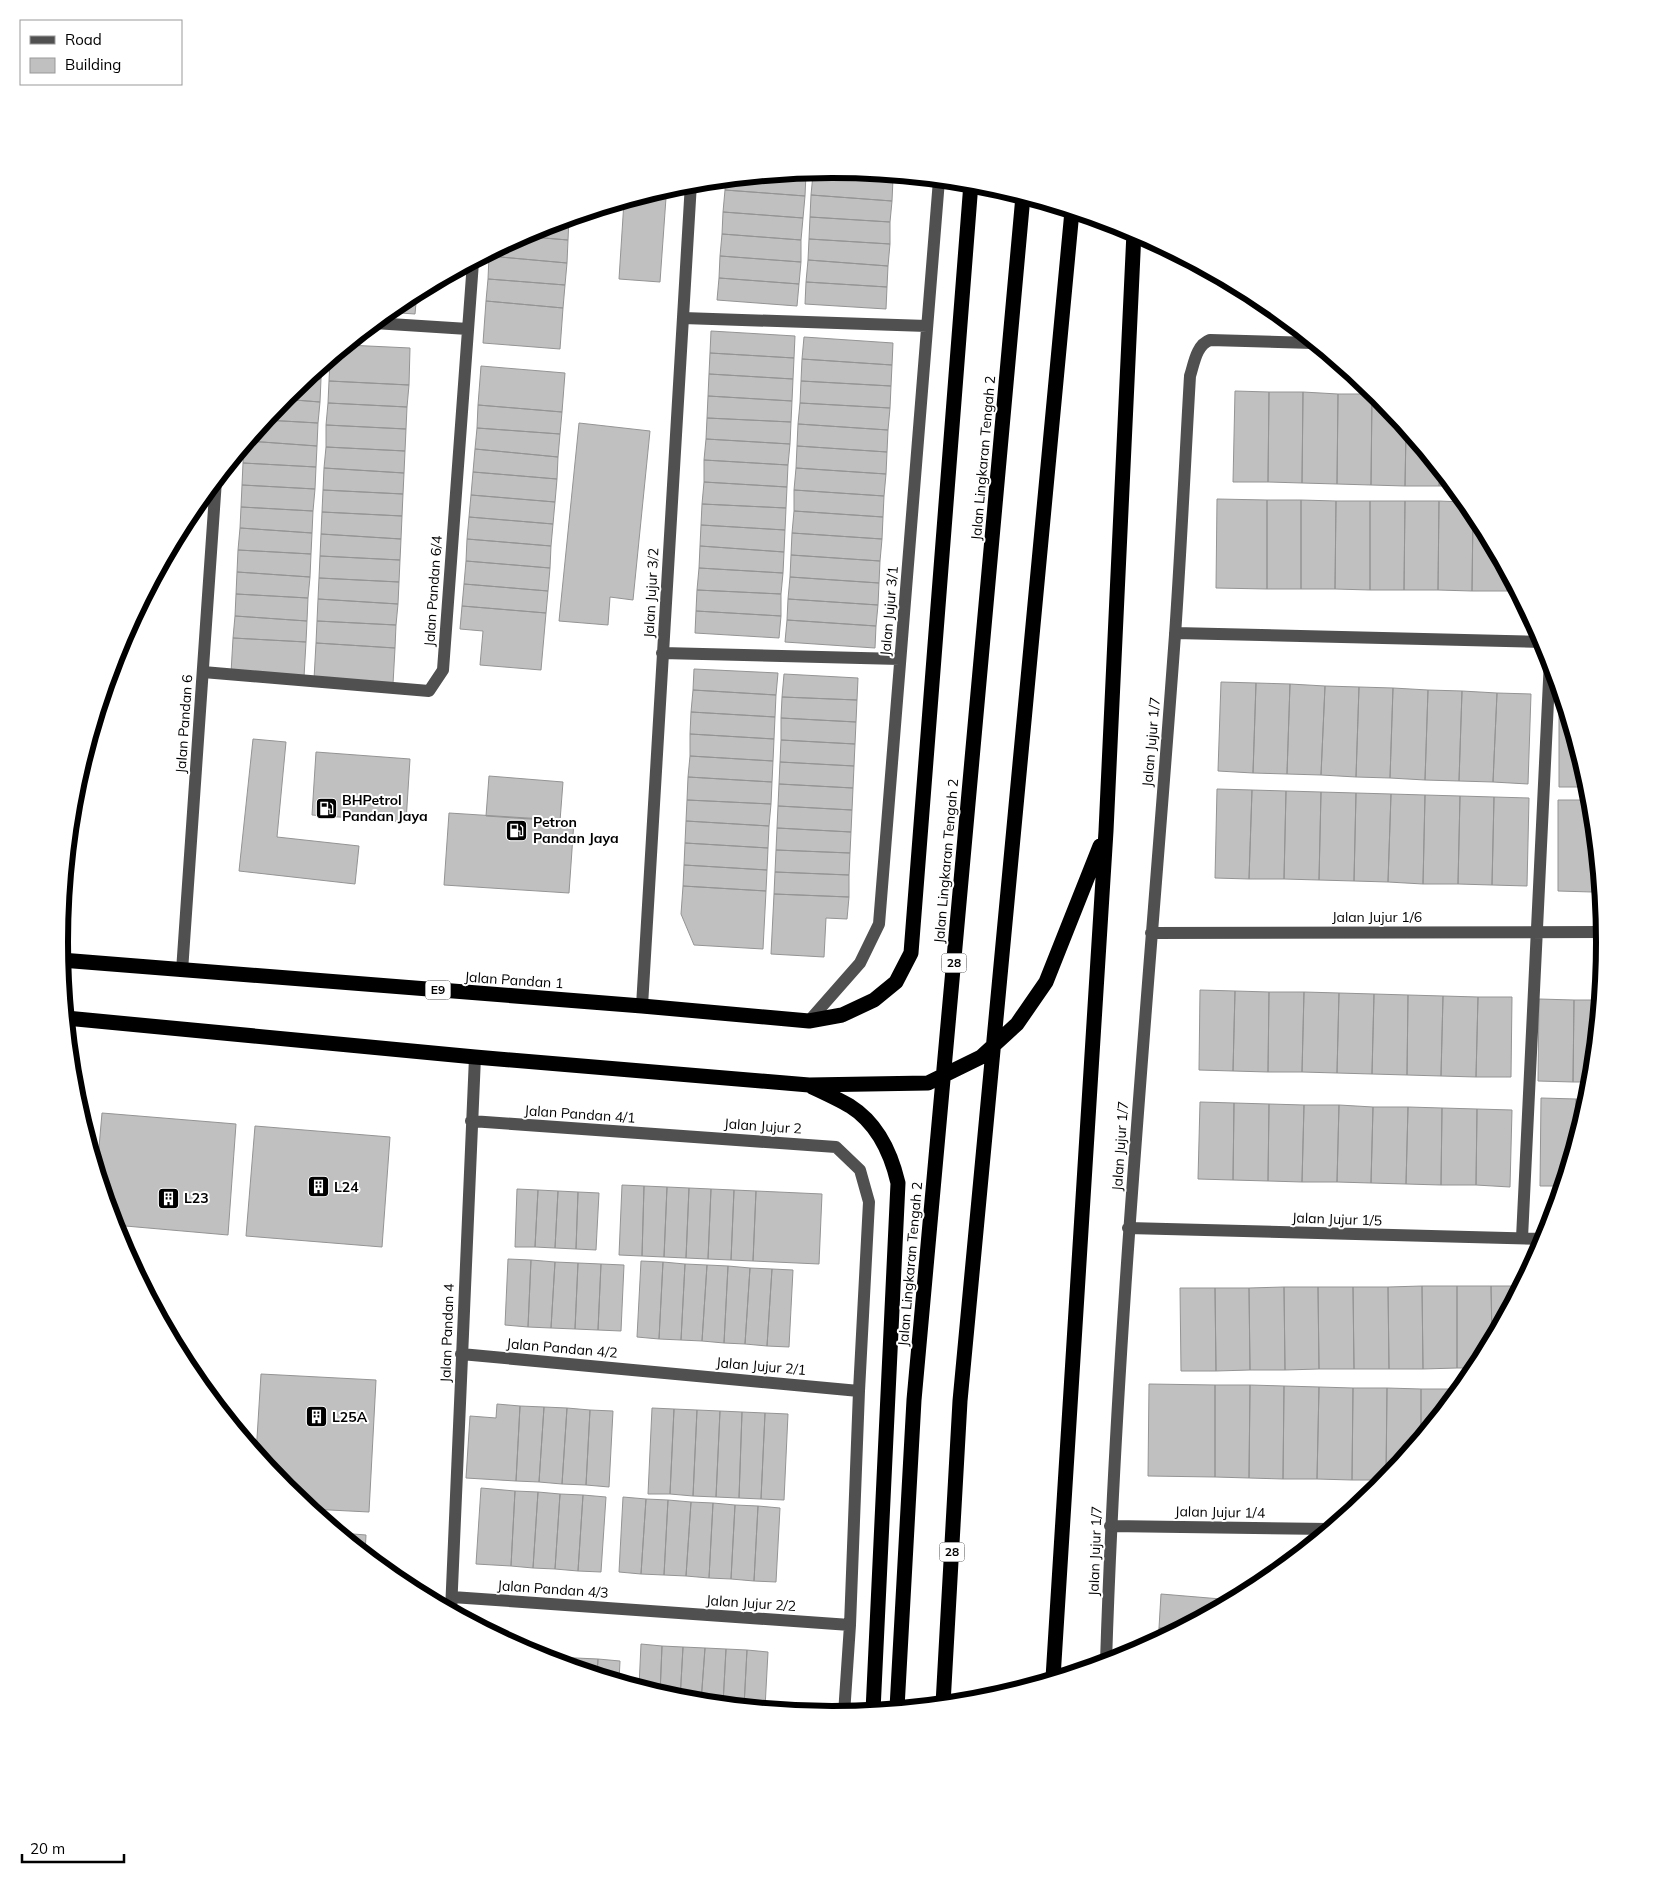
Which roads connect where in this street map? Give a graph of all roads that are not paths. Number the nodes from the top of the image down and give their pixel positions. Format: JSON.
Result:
{"nodes":[{"id":1,"x":938,"y":186,"type":"edge"},
{"id":2,"x":970,"y":191,"type":"edge"},
{"id":3,"x":690,"y":192,"type":"edge"},
{"id":4,"x":1022,"y":202,"type":"edge"},
{"id":5,"x":1072,"y":218,"type":"edge"},
{"id":6,"x":1134,"y":240,"type":"edge"},
{"id":7,"x":473,"y":268,"type":"edge"},
{"id":8,"x":683,"y":318,"type":"junction"},
{"id":9,"x":383,"y":324,"type":"edge"},
{"id":10,"x":927,"y":326,"type":"junction"},
{"id":11,"x":468,"y":330,"type":"junction"},
{"id":12,"x":1305,"y":343,"type":"edge"},
{"id":13,"x":215,"y":491,"type":"edge"},
{"id":14,"x":1175,"y":633,"type":"junction"},
{"id":15,"x":1533,"y":642,"type":"edge"},
{"id":16,"x":662,"y":653,"type":"junction"},
{"id":17,"x":900,"y":659,"type":"junction"},
{"id":18,"x":203,"y":672,"type":"junction"},
{"id":19,"x":1549,"y":681,"type":"edge"},
{"id":20,"x":1106,"y":831,"type":"junction"},
{"id":21,"x":1537,"y":932,"type":"junction"},
{"id":22,"x":1596,"y":932,"type":"edge"},
{"id":23,"x":1151,"y":933,"type":"junction"},
{"id":24,"x":68,"y":960,"type":"edge"},
{"id":25,"x":182,"y":971,"type":"junction"},
{"id":26,"x":642,"y":1006,"type":"junction"},
{"id":27,"x":72,"y":1019,"type":"edge"},
{"id":28,"x":809,"y":1021,"type":"junction"},
{"id":29,"x":474,"y":1057,"type":"junction"},
{"id":30,"x":808,"y":1085,"type":"junction"},
{"id":31,"x":471,"y":1121,"type":"junction"},
{"id":32,"x":686,"y":1136,"type":"joint"},
{"id":33,"x":1128,"y":1228,"type":"junction"},
{"id":34,"x":1522,"y":1238,"type":"junction"},
{"id":35,"x":1535,"y":1239,"type":"edge"},
{"id":36,"x":461,"y":1354,"type":"junction"},
{"id":37,"x":661,"y":1372,"type":"joint"},
{"id":38,"x":859,"y":1390,"type":"junction"},
{"id":39,"x":1110,"y":1526,"type":"junction"},
{"id":40,"x":1320,"y":1529,"type":"edge"},
{"id":41,"x":452,"y":1597,"type":"junction"},
{"id":42,"x":451,"y":1605,"type":"edge"},
{"id":43,"x":651,"y":1611,"type":"joint"},
{"id":44,"x":850,"y":1624,"type":"junction"},
{"id":45,"x":1106,"y":1654,"type":"edge"},
{"id":46,"x":1053,"y":1672,"type":"edge"},
{"id":47,"x":943,"y":1697,"type":"edge"},
{"id":48,"x":897,"y":1702,"type":"edge"},
{"id":49,"x":873,"y":1704,"type":"edge"},
{"id":50,"x":845,"y":1705,"type":"edge"}],
"edges":[{"from":1,"to":10,"type":"street","name":"Jalan Jujur 3/1"},
{"from":2,"to":28,"type":"highway","name":"Jalan Pandan 1"},
{"from":3,"to":8,"type":"street","name":"Jalan Jujur 3/2"},
{"from":4,"to":48,"type":"highway","name":"Jalan Lingkaran Tengah 2","number":"28"},
{"from":5,"to":47,"type":"highway","number":"28"},
{"from":6,"to":20,"type":"highway"},
{"from":7,"to":11,"type":"street","name":"Jalan Pandan 6/4"},
{"from":8,"to":10,"type":"street"},
{"from":8,"to":16,"type":"street","name":"Jalan Jujur 3/2"},
{"from":9,"to":11,"type":"street"},
{"from":10,"to":17,"type":"street","name":"Jalan Jujur 3/1"},
{"from":11,"to":18,"type":"street","name":"Jalan Pandan 6/4"},
{"from":12,"to":14,"type":"street","name":"Jalan Jujur 1/7"},
{"from":13,"to":18,"type":"street","name":"Jalan Pandan 6"},
{"from":14,"to":15,"type":"street"},
{"from":14,"to":23,"type":"street","name":"Jalan Jujur 1/7"},
{"from":16,"to":17,"type":"street"},
{"from":16,"to":26,"type":"street","name":"Jalan Jujur 3/2"},
{"from":17,"to":28,"type":"street","name":"Jalan Jujur 3/1"},
{"from":18,"to":25,"type":"street","name":"Jalan Pandan 6"},
{"from":19,"to":21,"type":"street"},
{"from":20,"to":30,"type":"highway"},
{"from":20,"to":46,"type":"highway"},
{"from":21,"to":22,"type":"street","name":"Jalan Jujur 1/6"},
{"from":21,"to":23,"type":"street","name":"Jalan Jujur 1/6"},
{"from":21,"to":34,"type":"street"},
{"from":23,"to":33,"type":"street","name":"Jalan Jujur 1/7"},
{"from":24,"to":25,"type":"highway","name":"Jalan Pandan 1","number":"E9"},
{"from":25,"to":26,"type":"highway","name":"Jalan Pandan 1","number":"E9"},
{"from":26,"to":28,"type":"highway","name":"Jalan Pandan 1","number":"E9"},
{"from":27,"to":29,"type":"highway"},
{"from":29,"to":30,"type":"highway"},
{"from":29,"to":31,"type":"street","name":"Jalan Pandan 4"},
{"from":30,"to":49,"type":"highway"},
{"from":31,"to":32,"type":"street","name":"Jalan Pandan 4/1"},
{"from":31,"to":36,"type":"street","name":"Jalan Pandan 4"},
{"from":32,"to":38,"type":"street","name":"Jalan Jujur 2"},
{"from":33,"to":34,"type":"street","name":"Jalan Jujur 1/5"},
{"from":33,"to":39,"type":"street","name":"Jalan Jujur 1/7"},
{"from":34,"to":35,"type":"street","name":"Jalan Jujur 1/5"},
{"from":36,"to":37,"type":"street","name":"Jalan Pandan 4/2"},
{"from":36,"to":41,"type":"street","name":"Jalan Pandan 4"},
{"from":37,"to":38,"type":"street","name":"Jalan Jujur 2/1"},
{"from":38,"to":44,"type":"street"},
{"from":39,"to":40,"type":"street","name":"Jalan Jujur 1/4"},
{"from":39,"to":45,"type":"street","name":"Jalan Jujur 1/7"},
{"from":41,"to":42,"type":"street","name":"Jalan Pandan 4"},
{"from":41,"to":43,"type":"street","name":"Jalan Pandan 4/3"},
{"from":43,"to":44,"type":"street","name":"Jalan Jujur 2/2"},
{"from":44,"to":50,"type":"street"}]}
